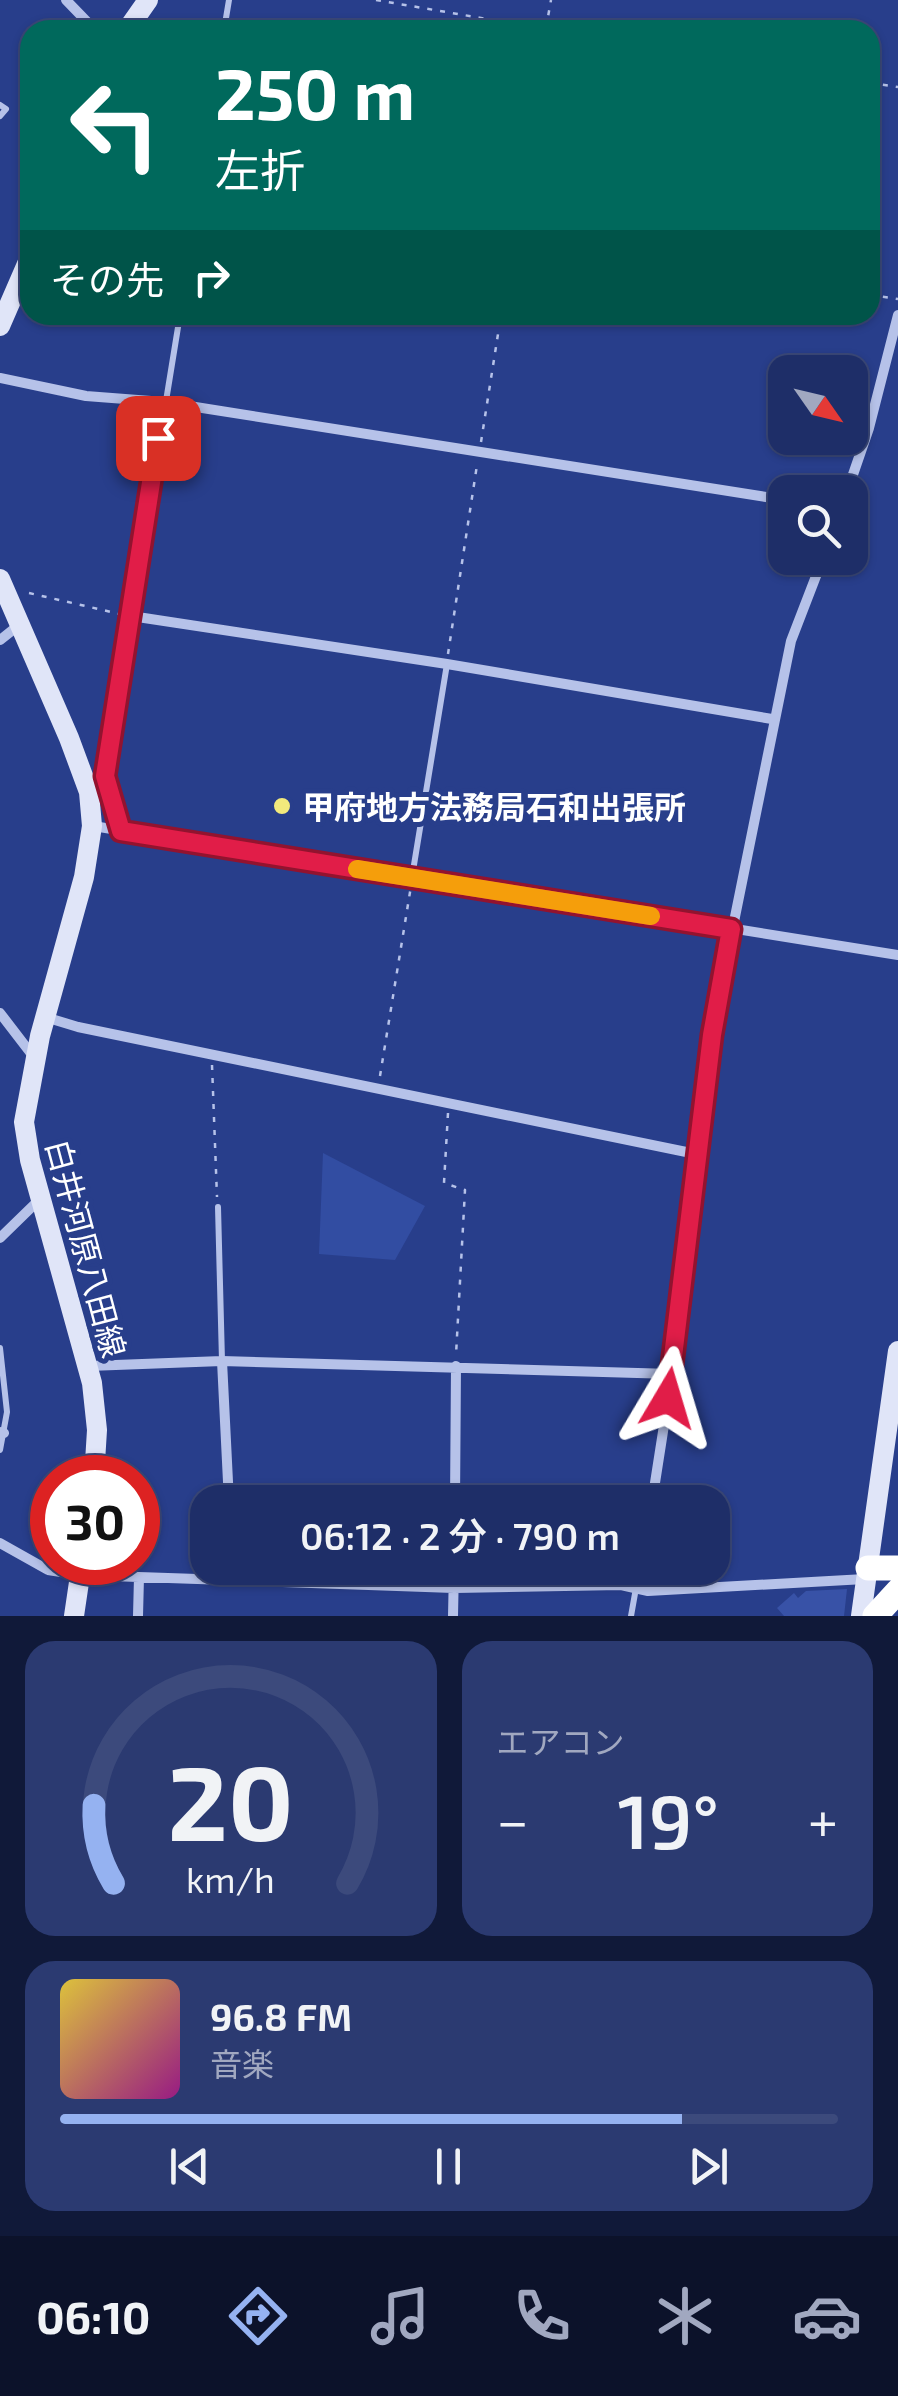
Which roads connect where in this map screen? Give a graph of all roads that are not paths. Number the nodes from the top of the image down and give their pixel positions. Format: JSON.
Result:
{"nodes":[{"id":1,"x":66,"y":0,"type":"edge"},
{"id":2,"x":85,"y":20,"type":"edge"},
{"id":3,"x":0,"y":105,"type":"edge"},
{"id":4,"x":0,"y":116,"type":"edge"},
{"id":5,"x":20,"y":280,"type":"edge"},
{"id":6,"x":898,"y":315,"type":"edge"},
{"id":7,"x":178,"y":325,"type":"edge"},
{"id":8,"x":0,"y":326,"type":"edge"},
{"id":9,"x":0,"y":378,"type":"edge"},
{"id":10,"x":164,"y":402,"type":"junction"},
{"id":11,"x":853,"y":475,"type":"edge"},
{"id":12,"x":768,"y":497,"type":"edge"},
{"id":13,"x":816,"y":575,"type":"edge"},
{"id":14,"x":0,"y":579,"type":"edge"},
{"id":15,"x":132,"y":616,"type":"junction"},
{"id":16,"x":20,"y":624,"type":"junction"},
{"id":17,"x":0,"y":640,"type":"edge"},
{"id":18,"x":447,"y":664,"type":"junction"},
{"id":19,"x":772,"y":719,"type":"junction"},
{"id":20,"x":92,"y":826,"type":"junction"},
{"id":21,"x":121,"y":831,"type":"junction"},
{"id":22,"x":412,"y":878,"type":"junction"},
{"id":23,"x":731,"y":929,"type":"junction"},
{"id":24,"x":898,"y":955,"type":"edge"},
{"id":25,"x":0,"y":1013,"type":"edge"},
{"id":26,"x":46,"y":1018,"type":"junction"},
{"id":27,"x":35,"y":1058,"type":"junction"},
{"id":28,"x":696,"y":1154,"type":"junction"},
{"id":29,"x":40,"y":1199,"type":"junction"},
{"id":30,"x":218,"y":1207,"type":"road end"},
{"id":31,"x":0,"y":1238,"type":"edge"},
{"id":32,"x":0,"y":1348,"type":"edge"},
{"id":33,"x":898,"y":1351,"type":"edge"},
{"id":34,"x":222,"y":1362,"type":"junction"},
{"id":35,"x":88,"y":1366,"type":"junction"},
{"id":36,"x":456,"y":1366,"type":"junction"},
{"id":37,"x":672,"y":1374,"type":"junction"},
{"id":38,"x":2,"y":1432,"type":"edge"},
{"id":39,"x":0,"y":1450,"type":"edge"},
{"id":40,"x":95,"y":1455,"type":"edge"},
{"id":41,"x":228,"y":1485,"type":"edge"},
{"id":42,"x":455,"y":1485,"type":"edge"},
{"id":43,"x":655,"y":1485,"type":"edge"},
{"id":44,"x":0,"y":1544,"type":"edge"},
{"id":45,"x":30,"y":1560,"type":"edge"},
{"id":46,"x":898,"y":1568,"type":"edge"},
{"id":47,"x":867,"y":1573,"type":"junction"},
{"id":48,"x":190,"y":1575,"type":"edge"},
{"id":49,"x":160,"y":1576,"type":"edge"},
{"id":50,"x":79,"y":1585,"type":"edge"},
{"id":51,"x":139,"y":1585,"type":"edge"},
{"id":52,"x":407,"y":1585,"type":"edge"},
{"id":53,"x":636,"y":1585,"type":"edge"},
{"id":54,"x":454,"y":1588,"type":"junction"},
{"id":55,"x":636,"y":1588,"type":"junction"},
{"id":56,"x":898,"y":1591,"type":"edge"},
{"id":57,"x":74,"y":1616,"type":"edge"},
{"id":58,"x":138,"y":1616,"type":"edge"},
{"id":59,"x":453,"y":1616,"type":"edge"},
{"id":60,"x":631,"y":1616,"type":"edge"},
{"id":61,"x":860,"y":1616,"type":"edge"},
{"id":62,"x":876,"y":1616,"type":"edge"}],
"edges":[{"from":1,"to":2,"type":"street"},
{"from":3,"to":4,"type":"lane"},
{"from":5,"to":8,"type":"main road"},
{"from":6,"to":11,"type":"street"},
{"from":7,"to":10,"type":"lane"},
{"from":9,"to":10,"type":"street"},
{"from":10,"to":12,"type":"street"},
{"from":10,"to":15,"type":"lane"},
{"from":13,"to":19,"type":"street"},
{"from":14,"to":16,"type":"main road","name":"白井河原八田線"},
{"from":15,"to":18,"type":"street"},
{"from":15,"to":21,"type":"lane"},
{"from":16,"to":17,"type":"street"},
{"from":16,"to":20,"type":"main road","name":"白井河原八田線"},
{"from":18,"to":19,"type":"street"},
{"from":18,"to":22,"type":"lane"},
{"from":19,"to":23,"type":"street"},
{"from":20,"to":21,"type":"street"},
{"from":20,"to":26,"type":"main road","name":"白井河原八田線"},
{"from":21,"to":22,"type":"street"},
{"from":22,"to":23,"type":"street"},
{"from":23,"to":24,"type":"street"},
{"from":23,"to":28,"type":"street"},
{"from":25,"to":27,"type":"street"},
{"from":26,"to":27,"type":"main road","name":"白井河原八田線"},
{"from":26,"to":28,"type":"street"},
{"from":27,"to":29,"type":"main road","name":"白井河原八田線"},
{"from":28,"to":37,"type":"street"},
{"from":29,"to":31,"type":"street"},
{"from":29,"to":35,"type":"main road","name":"白井河原八田線"},
{"from":30,"to":34,"type":"lane"},
{"from":32,"to":38,"type":"lane"},
{"from":33,"to":47,"type":"main road"},
{"from":34,"to":35,"type":"street"},
{"from":34,"to":36,"type":"street"},
{"from":34,"to":41,"type":"street"},
{"from":35,"to":40,"type":"main road","name":"白井河原八田線"},
{"from":36,"to":37,"type":"street"},
{"from":36,"to":42,"type":"street"},
{"from":37,"to":43,"type":"street"},
{"from":38,"to":39,"type":"lane"},
{"from":44,"to":45,"type":"street"},
{"from":46,"to":47,"type":"highway"},
{"from":47,"to":55,"type":"street"},
{"from":47,"to":61,"type":"main road"},
{"from":48,"to":49,"type":"street"},
{"from":50,"to":57,"type":"main road"},
{"from":51,"to":58,"type":"street"},
{"from":52,"to":54,"type":"street"},
{"from":53,"to":55,"type":"street"},
{"from":54,"to":55,"type":"street"},
{"from":54,"to":59,"type":"street"},
{"from":55,"to":60,"type":"lane"},
{"from":56,"to":62,"type":"highway"}]}
